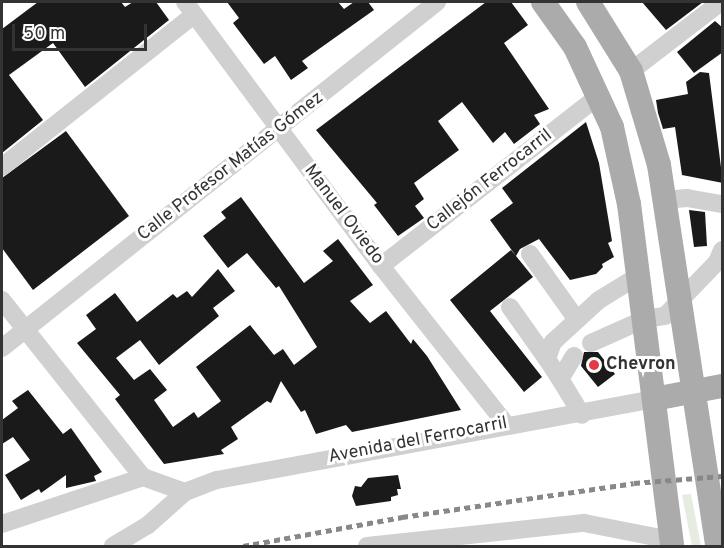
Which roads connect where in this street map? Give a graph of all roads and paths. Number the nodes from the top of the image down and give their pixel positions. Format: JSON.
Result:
{"nodes":[{"id":1,"x":437,"y":2,"type":"edge"},
{"id":2,"x":543,"y":2,"type":"edge"},
{"id":3,"x":588,"y":2,"type":"edge"},
{"id":4,"x":721,"y":2,"type":"edge"},
{"id":5,"x":189,"y":8,"type":"edge"},
{"id":6,"x":631,"y":71,"type":"junction"},
{"id":7,"x":600,"y":95,"type":"junction"},
{"id":8,"x":279,"y":130,"type":"junction"},
{"id":9,"x":2,"y":167,"type":"edge"},
{"id":10,"x":664,"y":201,"type":"junction"},
{"id":11,"x":723,"y":204,"type":"edge"},
{"id":12,"x":723,"y":250,"type":"edge"},
{"id":13,"x":530,"y":254,"type":"dead end"},
{"id":14,"x":381,"y":266,"type":"junction"},
{"id":15,"x":638,"y":276,"type":"junction"},
{"id":16,"x":2,"y":300,"type":"edge"},
{"id":17,"x":679,"y":300,"type":"junction"},
{"id":18,"x":510,"y":307,"type":"dead end"},
{"id":19,"x":645,"y":319,"type":"junction"},
{"id":20,"x":577,"y":320,"type":"junction"},
{"id":21,"x":24,"y":331,"type":"junction"},
{"id":22,"x":591,"y":343,"type":"dead end"},
{"id":23,"x":2,"y":348,"type":"edge"},
{"id":24,"x":574,"y":356,"type":"dead end"},
{"id":25,"x":548,"y":359,"type":"junction"},
{"id":26,"x":560,"y":379,"type":"junction"},
{"id":27,"x":723,"y":386,"type":"edge"},
{"id":28,"x":693,"y":391,"type":"junction"},
{"id":29,"x":654,"y":399,"type":"junction"},
{"id":30,"x":582,"y":415,"type":"junction"},
{"id":31,"x":506,"y":424,"type":"junction"},
{"id":32,"x":143,"y":477,"type":"junction"},
{"id":33,"x":185,"y":492,"type":"junction"},
{"id":34,"x":2,"y":524,"type":"edge"},
{"id":35,"x":671,"y":543,"type":"edge"},
{"id":36,"x":113,"y":546,"type":"edge"},
{"id":37,"x":367,"y":546,"type":"edge"},
{"id":38,"x":717,"y":546,"type":"edge"}],
"edges":[{"from":1,"to":8,"type":"street","name":"Calle Profesor Matías Gómez"},
{"from":2,"to":7,"type":"main road"},
{"from":3,"to":6,"type":"main road"},
{"from":4,"to":6,"type":"street"},
{"from":5,"to":8,"type":"street","name":"Manuel Oviedo"},
{"from":5,"to":9,"type":"street"},
{"from":6,"to":10,"type":"main road"},
{"from":7,"to":14,"type":"street","name":"Callejón Ferrocarril"},
{"from":7,"to":15,"type":"main road"},
{"from":8,"to":14,"type":"street","name":"Manuel Oviedo"},
{"from":8,"to":21,"type":"street","name":"Calle Profesor Matías Gómez"},
{"from":10,"to":11,"type":"street"},
{"from":10,"to":17,"type":"main road"},
{"from":12,"to":17,"type":"street"},
{"from":13,"to":20,"type":"street"},
{"from":14,"to":31,"type":"street","name":"Manuel Oviedo"},
{"from":15,"to":19,"type":"main road"},
{"from":15,"to":20,"type":"street"},
{"from":16,"to":21,"type":"street"},
{"from":17,"to":19,"type":"street"},
{"from":17,"to":28,"type":"main road"},
{"from":18,"to":25,"type":"street"},
{"from":19,"to":22,"type":"street"},
{"from":19,"to":29,"type":"main road"},
{"from":20,"to":25,"type":"street"},
{"from":21,"to":23,"type":"street","name":"Calle Profesor Matías Gómez"},
{"from":21,"to":32,"type":"street"},
{"from":24,"to":26,"type":"street"},
{"from":25,"to":26,"type":"street"},
{"from":26,"to":30,"type":"street"},
{"from":27,"to":28,"type":"main road"},
{"from":28,"to":29,"type":"main road"},
{"from":28,"to":38,"type":"main road"},
{"from":29,"to":30,"type":"street","name":"Avenida del Ferrocarril"},
{"from":29,"to":35,"type":"main road"},
{"from":30,"to":31,"type":"street","name":"Avenida del Ferrocarril"},
{"from":31,"to":33,"type":"street","name":"Avenida del Ferrocarril"},
{"from":32,"to":33,"type":"street"},
{"from":32,"to":34,"type":"street"},
{"from":33,"to":36,"type":"street"},
{"from":35,"to":37,"type":"street"}]}
